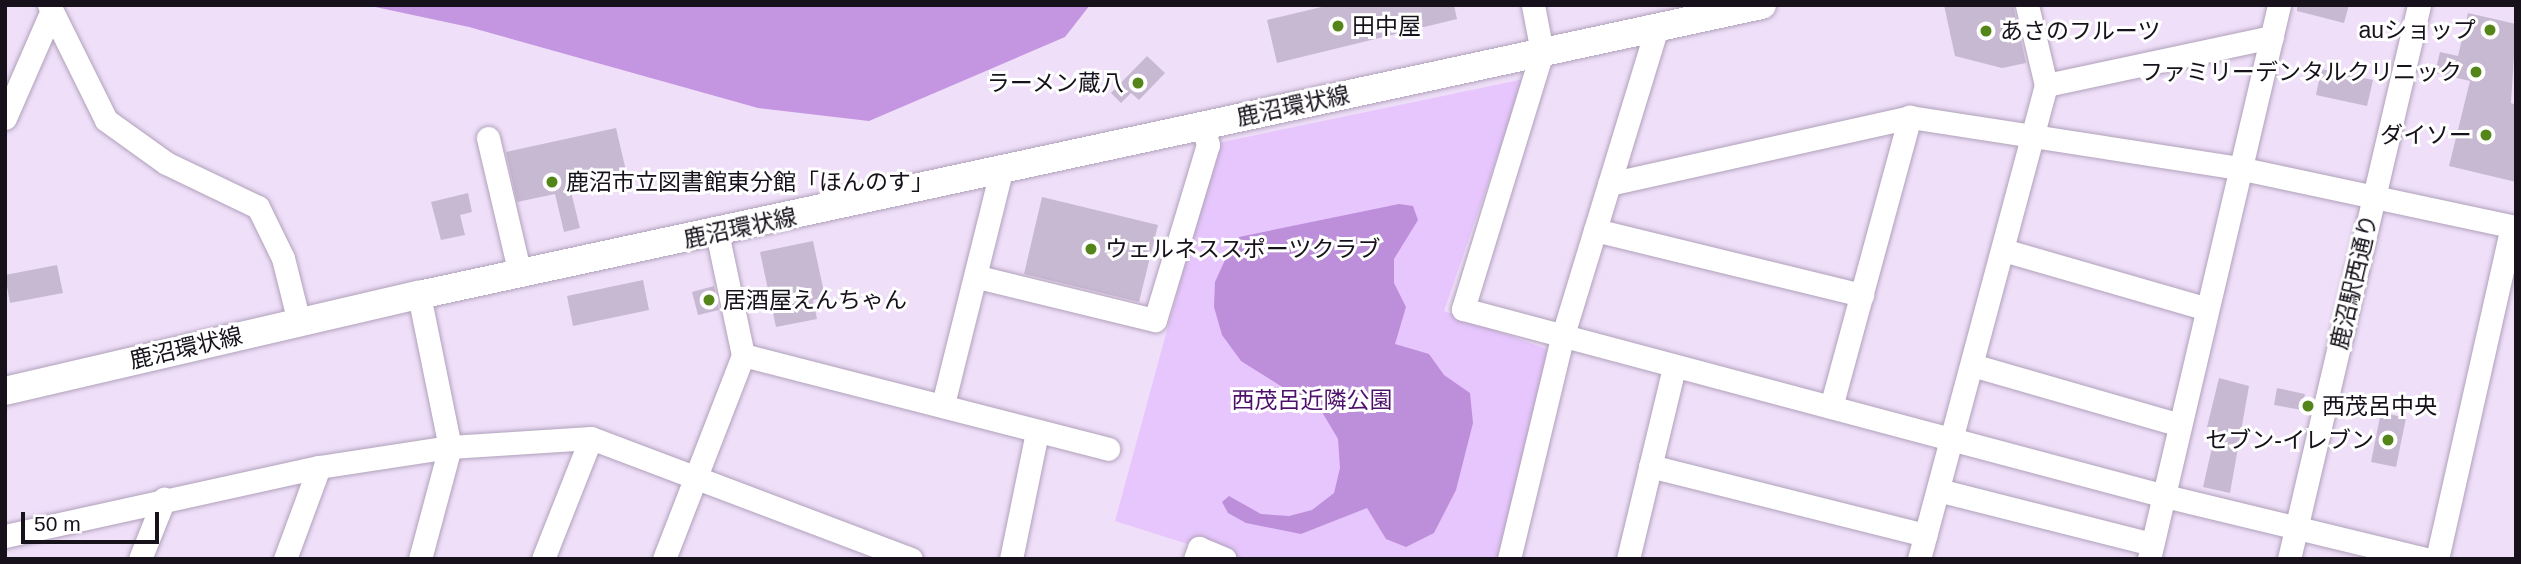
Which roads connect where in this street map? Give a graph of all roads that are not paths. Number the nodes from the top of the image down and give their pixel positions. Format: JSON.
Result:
{"nodes":[{"id":1,"x":1532,"y":5,"type":"edge"},
{"id":2,"x":1762,"y":5,"type":"edge"},
{"id":3,"x":2027,"y":5,"type":"edge"},
{"id":4,"x":2279,"y":5,"type":"edge"},
{"id":5,"x":2419,"y":5,"type":"edge"},
{"id":6,"x":49,"y":10,"type":"edge"},
{"id":7,"x":1657,"y":27,"type":"junction"},
{"id":8,"x":2272,"y":37,"type":"junction"},
{"id":9,"x":1542,"y":52,"type":"junction"},
{"id":10,"x":2046,"y":85,"type":"junction"},
{"id":11,"x":1910,"y":117,"type":"junction"},
{"id":12,"x":5,"y":118,"type":"edge"},
{"id":13,"x":1203,"y":126,"type":"junction"},
{"id":14,"x":488,"y":138,"type":"dead end"},
{"id":15,"x":2033,"y":138,"type":"junction"},
{"id":16,"x":2238,"y":168,"type":"junction"},
{"id":17,"x":1001,"y":171,"type":"junction"},
{"id":18,"x":1609,"y":184,"type":"junction"},
{"id":19,"x":2374,"y":199,"type":"junction"},
{"id":20,"x":2514,"y":227,"type":"edge"},
{"id":21,"x":1595,"y":230,"type":"junction"},
{"id":22,"x":717,"y":233,"type":"junction"},
{"id":23,"x":2003,"y":250,"type":"junction"},
{"id":24,"x":520,"y":274,"type":"junction"},
{"id":25,"x":978,"y":276,"type":"junction"},
{"id":26,"x":419,"y":295,"type":"junction"},
{"id":27,"x":1862,"y":295,"type":"junction"},
{"id":28,"x":2204,"y":308,"type":"junction"},
{"id":29,"x":299,"y":322,"type":"junction"},
{"id":30,"x":1562,"y":338,"type":"junction"},
{"id":31,"x":743,"y":355,"type":"junction"},
{"id":32,"x":1972,"y":365,"type":"junction"},
{"id":33,"x":1674,"y":367,"type":"junction"},
{"id":34,"x":5,"y":391,"type":"edge"},
{"id":35,"x":943,"y":404,"type":"junction"},
{"id":36,"x":1831,"y":407,"type":"junction"},
{"id":37,"x":2177,"y":424,"type":"junction"},
{"id":38,"x":1037,"y":432,"type":"junction"},
{"id":39,"x":591,"y":438,"type":"junction"},
{"id":40,"x":1952,"y":438,"type":"junction"},
{"id":41,"x":450,"y":446,"type":"junction"},
{"id":42,"x":1108,"y":449,"type":"dead end"},
{"id":43,"x":1650,"y":466,"type":"junction"},
{"id":44,"x":319,"y":467,"type":"junction"},
{"id":45,"x":697,"y":474,"type":"junction"},
{"id":46,"x":1938,"y":490,"type":"junction"},
{"id":47,"x":2161,"y":495,"type":"junction"},
{"id":48,"x":164,"y":499,"type":"junction"},
{"id":49,"x":2296,"y":528,"type":"junction"},
{"id":50,"x":1925,"y":535,"type":"junction"},
{"id":51,"x":7,"y":539,"type":"edge"},
{"id":52,"x":2151,"y":551,"type":"edge"},
{"id":53,"x":139,"y":559,"type":"edge"},
{"id":54,"x":285,"y":559,"type":"edge"},
{"id":55,"x":420,"y":559,"type":"edge"},
{"id":56,"x":543,"y":559,"type":"edge"},
{"id":57,"x":664,"y":559,"type":"edge"},
{"id":58,"x":911,"y":559,"type":"edge"},
{"id":59,"x":1011,"y":559,"type":"edge"},
{"id":60,"x":1195,"y":559,"type":"edge"},
{"id":61,"x":1225,"y":559,"type":"edge"},
{"id":62,"x":1509,"y":559,"type":"edge"},
{"id":63,"x":1628,"y":559,"type":"edge"},
{"id":64,"x":1919,"y":559,"type":"edge"},
{"id":65,"x":2289,"y":559,"type":"edge"},
{"id":66,"x":2426,"y":559,"type":"edge"},
{"id":67,"x":2437,"y":559,"type":"edge"}],
"edges":[{"from":1,"to":9,"type":"street"},
{"from":2,"to":7,"type":"main road","name":"鹿沼環状線"},
{"from":3,"to":10,"type":"street"},
{"from":4,"to":8,"type":"street"},
{"from":5,"to":19,"type":"street","name":"鹿沼駅西通り"},
{"from":6,"to":12,"type":"street"},
{"from":6,"to":29,"type":"street"},
{"from":7,"to":9,"type":"main road","name":"鹿沼環状線"},
{"from":7,"to":18,"type":"street"},
{"from":8,"to":10,"type":"street"},
{"from":8,"to":16,"type":"street"},
{"from":9,"to":13,"type":"main road","name":"鹿沼環状線"},
{"from":9,"to":30,"type":"street"},
{"from":10,"to":15,"type":"street"},
{"from":11,"to":15,"type":"street"},
{"from":11,"to":18,"type":"street"},
{"from":11,"to":27,"type":"street"},
{"from":13,"to":17,"type":"main road","name":"鹿沼環状線"},
{"from":13,"to":25,"type":"street"},
{"from":14,"to":24,"type":"street"},
{"from":15,"to":16,"type":"street"},
{"from":15,"to":23,"type":"street"},
{"from":16,"to":19,"type":"street"},
{"from":16,"to":28,"type":"street"},
{"from":17,"to":22,"type":"main road","name":"鹿沼環状線"},
{"from":17,"to":25,"type":"street"},
{"from":18,"to":21,"type":"street"},
{"from":19,"to":20,"type":"street"},
{"from":19,"to":49,"type":"street","name":"鹿沼駅西通り"},
{"from":20,"to":67,"type":"street"},
{"from":21,"to":27,"type":"street"},
{"from":21,"to":30,"type":"street"},
{"from":22,"to":24,"type":"main road","name":"鹿沼環状線"},
{"from":22,"to":31,"type":"street"},
{"from":23,"to":28,"type":"street"},
{"from":23,"to":32,"type":"street"},
{"from":24,"to":26,"type":"main road","name":"鹿沼環状線"},
{"from":25,"to":35,"type":"street"},
{"from":26,"to":29,"type":"main road","name":"鹿沼環状線"},
{"from":26,"to":41,"type":"street"},
{"from":27,"to":36,"type":"street"},
{"from":28,"to":37,"type":"street"},
{"from":29,"to":34,"type":"main road","name":"鹿沼環状線"},
{"from":30,"to":33,"type":"street"},
{"from":30,"to":62,"type":"street"},
{"from":31,"to":35,"type":"street"},
{"from":31,"to":45,"type":"street"},
{"from":32,"to":37,"type":"street"},
{"from":32,"to":40,"type":"street"},
{"from":33,"to":36,"type":"street"},
{"from":33,"to":43,"type":"street"},
{"from":35,"to":38,"type":"street"},
{"from":36,"to":40,"type":"street"},
{"from":37,"to":47,"type":"street"},
{"from":38,"to":42,"type":"street"},
{"from":38,"to":59,"type":"street"},
{"from":39,"to":41,"type":"street"},
{"from":39,"to":45,"type":"street"},
{"from":39,"to":56,"type":"street"},
{"from":40,"to":46,"type":"street"},
{"from":40,"to":47,"type":"street"},
{"from":41,"to":44,"type":"street"},
{"from":41,"to":55,"type":"street"},
{"from":43,"to":50,"type":"street"},
{"from":43,"to":63,"type":"street"},
{"from":44,"to":48,"type":"street"},
{"from":44,"to":54,"type":"street"},
{"from":45,"to":57,"type":"street"},
{"from":45,"to":58,"type":"street"},
{"from":46,"to":50,"type":"street"},
{"from":46,"to":52,"type":"street"},
{"from":47,"to":49,"type":"street"},
{"from":47,"to":52,"type":"street"},
{"from":48,"to":51,"type":"street"},
{"from":48,"to":53,"type":"street"},
{"from":49,"to":65,"type":"street","name":"鹿沼駅西通り"},
{"from":49,"to":66,"type":"street"},
{"from":50,"to":64,"type":"street"},
{"from":60,"to":61,"type":"street"}]}
